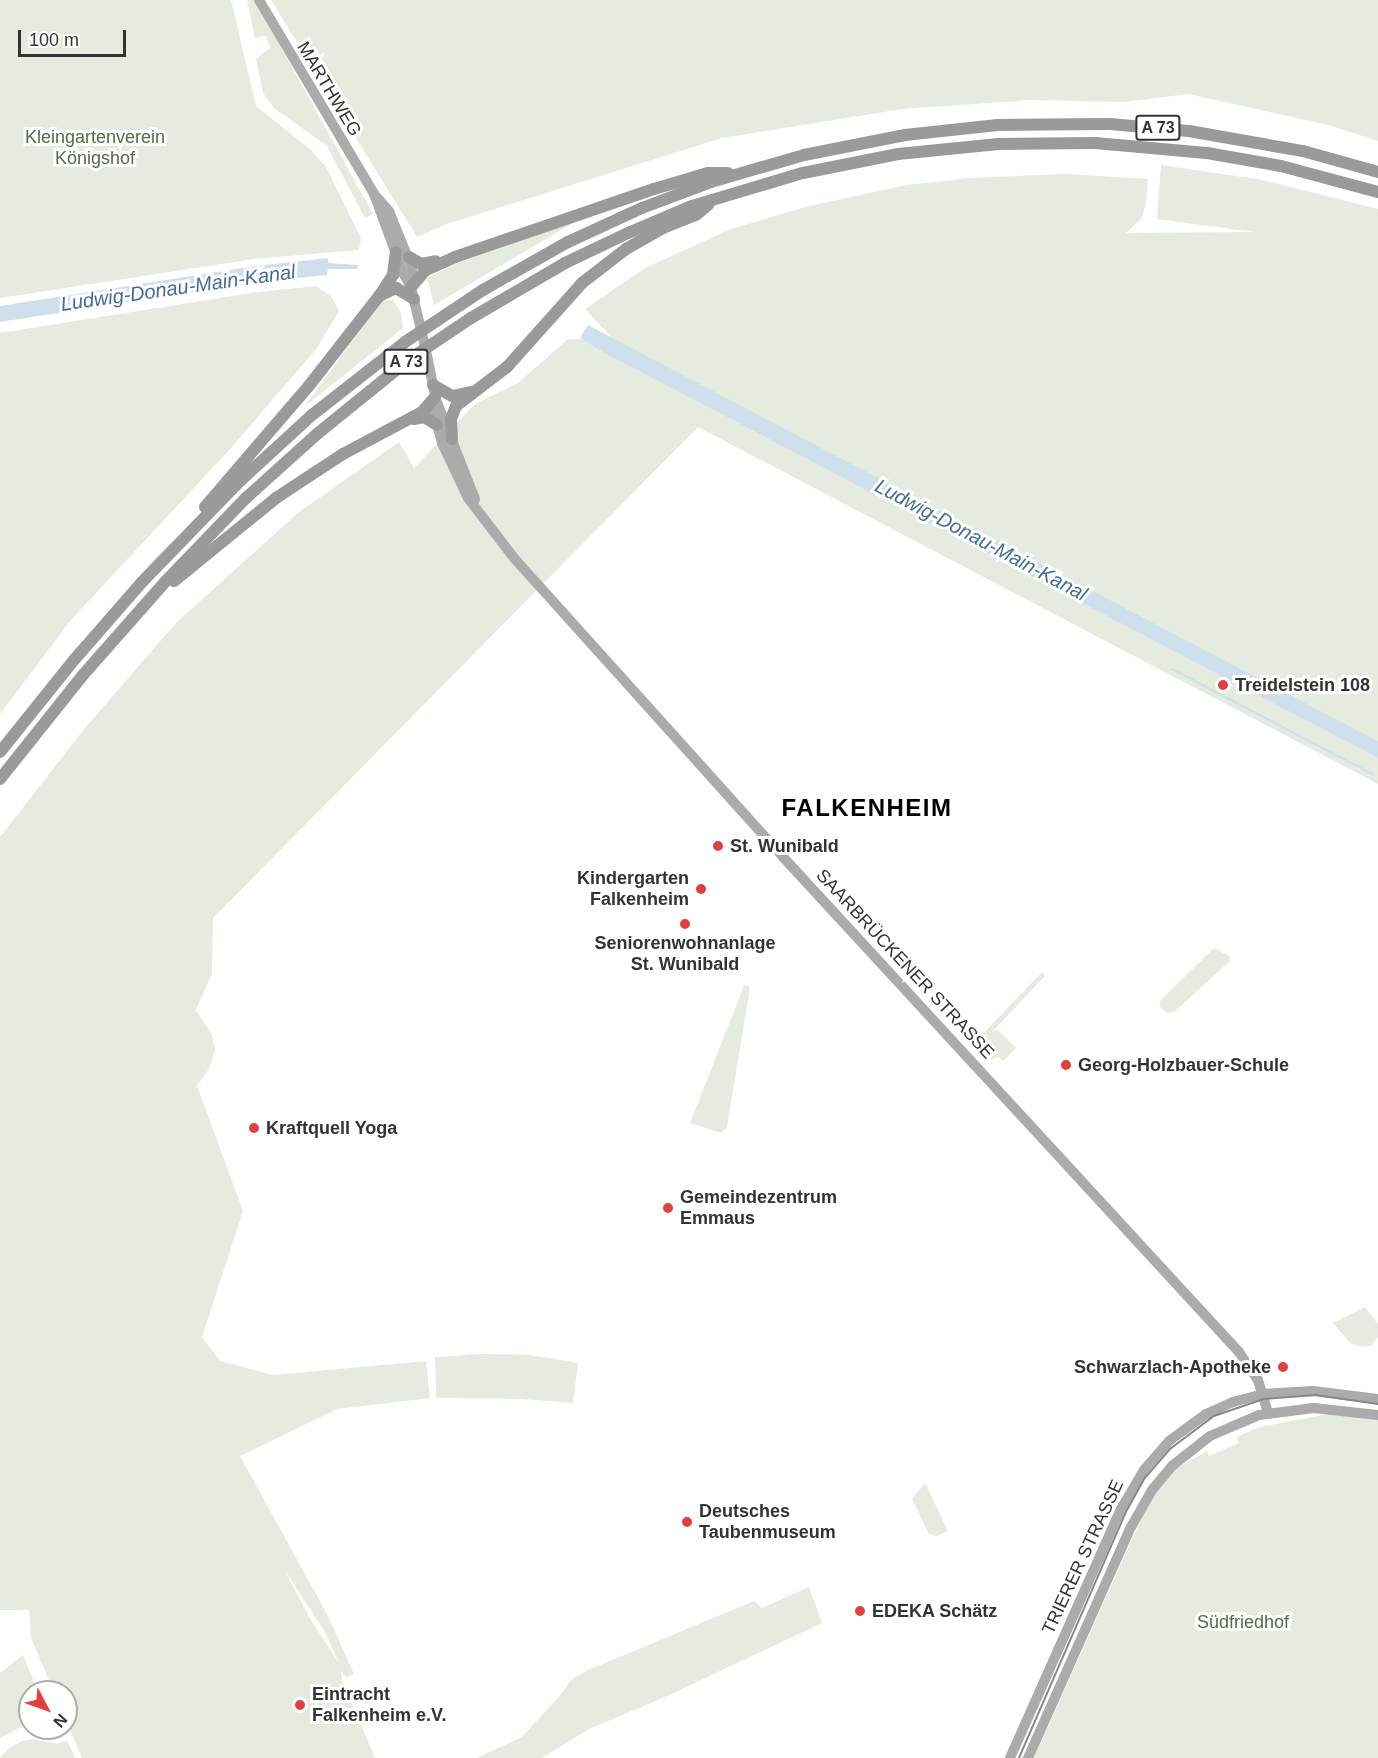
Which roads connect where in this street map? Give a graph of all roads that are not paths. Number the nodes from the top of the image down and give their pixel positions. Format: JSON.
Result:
{"nodes":[{"id":1,"x":259,"y":0,"type":"edge"},
{"id":2,"x":741,"y":172,"type":"junction"},
{"id":3,"x":1378,"y":172,"type":"edge"},
{"id":4,"x":1378,"y":192,"type":"edge"},
{"id":5,"x":718,"y":198,"type":"junction"},
{"id":6,"x":398,"y":246,"type":"junction"},
{"id":7,"x":409,"y":257,"type":"junction"},
{"id":8,"x":455,"y":257,"type":"junction"},
{"id":9,"x":413,"y":293,"type":"junction"},
{"id":10,"x":380,"y":295,"type":"junction"},
{"id":11,"x":474,"y":390,"type":"junction"},
{"id":12,"x":434,"y":391,"type":"junction"},
{"id":13,"x":404,"y":422,"type":"junction"},
{"id":14,"x":437,"y":425,"type":"junction"},
{"id":15,"x":452,"y":439,"type":"junction"},
{"id":16,"x":482,"y":517,"type":"junction"},
{"id":17,"x":188,"y":533,"type":"junction"},
{"id":18,"x":146,"y":602,"type":"junction"},
{"id":19,"x":0,"y":752,"type":"edge"},
{"id":20,"x":0,"y":779,"type":"edge"},
{"id":21,"x":1263,"y":1394,"type":"junction"},
{"id":22,"x":1378,"y":1399,"type":"edge"},
{"id":23,"x":1268,"y":1412,"type":"junction"},
{"id":24,"x":1378,"y":1415,"type":"edge"},
{"id":25,"x":1010,"y":1758,"type":"edge"},
{"id":26,"x":1028,"y":1758,"type":"edge"}],
"edges":[{"from":1,"to":6,"type":"main road","name":"MARTHWEG"},
{"from":2,"to":3,"type":"highway","number":"A 73"},
{"from":2,"to":8,"type":"highway"},
{"from":2,"to":17,"type":"highway","number":"A 73"},
{"from":4,"to":5,"type":"highway","number":"A 73"},
{"from":5,"to":11,"type":"highway","number":"A 73"},
{"from":5,"to":18,"type":"highway","number":"A 73"},
{"from":6,"to":7,"type":"main road","name":"MARTHWEG"},
{"from":6,"to":9,"type":"main road","name":"MARTHWEG"},
{"from":6,"to":10,"type":"highway","number":"A 73"},
{"from":7,"to":8,"type":"highway"},
{"from":7,"to":9,"type":"main road","name":"MARTHWEG"},
{"from":8,"to":9,"type":"highway"},
{"from":9,"to":10,"type":"highway"},
{"from":9,"to":12,"type":"main road","name":"MARTHWEG"},
{"from":10,"to":17,"type":"highway","number":"A 73"},
{"from":11,"to":12,"type":"highway","number":"A 73"},
{"from":11,"to":15,"type":"highway","number":"A 73"},
{"from":12,"to":13,"type":"highway"},
{"from":12,"to":14,"type":"main road","name":"SAARBRÜCKENER STRASSE"},
{"from":12,"to":15,"type":"main road","name":"SAARBRÜCKENER STRASSE"},
{"from":13,"to":14,"type":"highway"},
{"from":13,"to":18,"type":"highway"},
{"from":14,"to":16,"type":"main road","name":"SAARBRÜCKENER STRASSE"},
{"from":15,"to":16,"type":"main road","name":"SAARBRÜCKENER STRASSE"},
{"from":16,"to":21,"type":"main road","name":"SAARBRÜCKENER STRASSE"},
{"from":17,"to":19,"type":"highway","number":"A 73"},
{"from":18,"to":20,"type":"highway","number":"A 73"},
{"from":21,"to":22,"type":"main road","name":"TRIERER STRASSE"},
{"from":21,"to":23,"type":"main road","name":"SAARBRÜCKENER STRASSE"},
{"from":21,"to":25,"type":"main road","name":"TRIERER STRASSE"},
{"from":23,"to":24,"type":"main road","name":"TRIERER STRASSE"},
{"from":23,"to":26,"type":"main road","name":"TRIERER STRASSE"}]}
